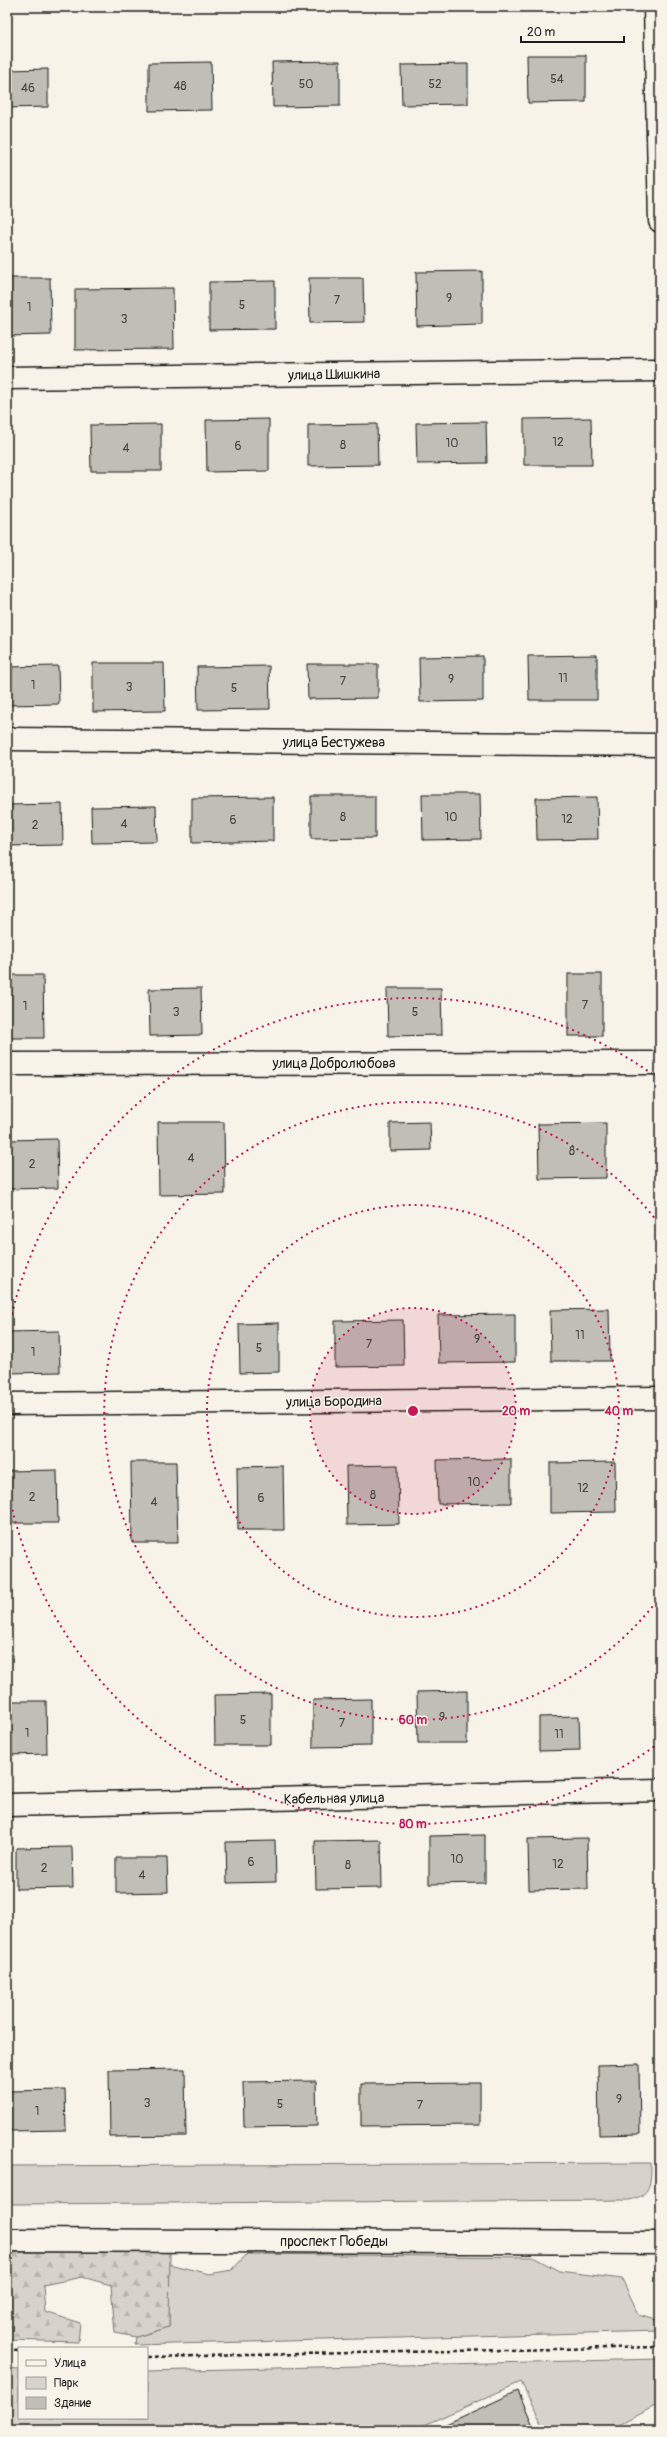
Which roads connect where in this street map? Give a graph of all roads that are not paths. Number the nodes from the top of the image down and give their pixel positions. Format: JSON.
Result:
{"nodes":[{"id":1,"x":655,"y":7,"type":"edge"},
{"id":2,"x":660,"y":221,"type":"edge"},
{"id":3,"x":660,"y":370,"type":"edge"},
{"id":4,"x":7,"y":378,"type":"edge"},
{"id":5,"x":7,"y":739,"type":"edge"},
{"id":6,"x":660,"y":745,"type":"edge"},
{"id":7,"x":660,"y":1063,"type":"edge"},
{"id":8,"x":7,"y":1064,"type":"edge"},
{"id":9,"x":660,"y":1398,"type":"edge"},
{"id":10,"x":7,"y":1404,"type":"edge"},
{"id":11,"x":660,"y":1790,"type":"edge"},
{"id":12,"x":7,"y":1805,"type":"edge"},
{"id":13,"x":7,"y":2240,"type":"edge"},
{"id":14,"x":660,"y":2243,"type":"edge"}],
"edges":[{"from":1,"to":2,"type":"street"},
{"from":3,"to":4,"type":"street","name":"улица Шишкина"},
{"from":5,"to":6,"type":"street","name":"улица Бестужева"},
{"from":7,"to":8,"type":"street","name":"улица Добролюбова"},
{"from":9,"to":10,"type":"street","name":"улица Бородина"},
{"from":11,"to":12,"type":"street","name":"Кабельная улица"},
{"from":13,"to":14,"type":"street","name":"проспект Победы"}]}
